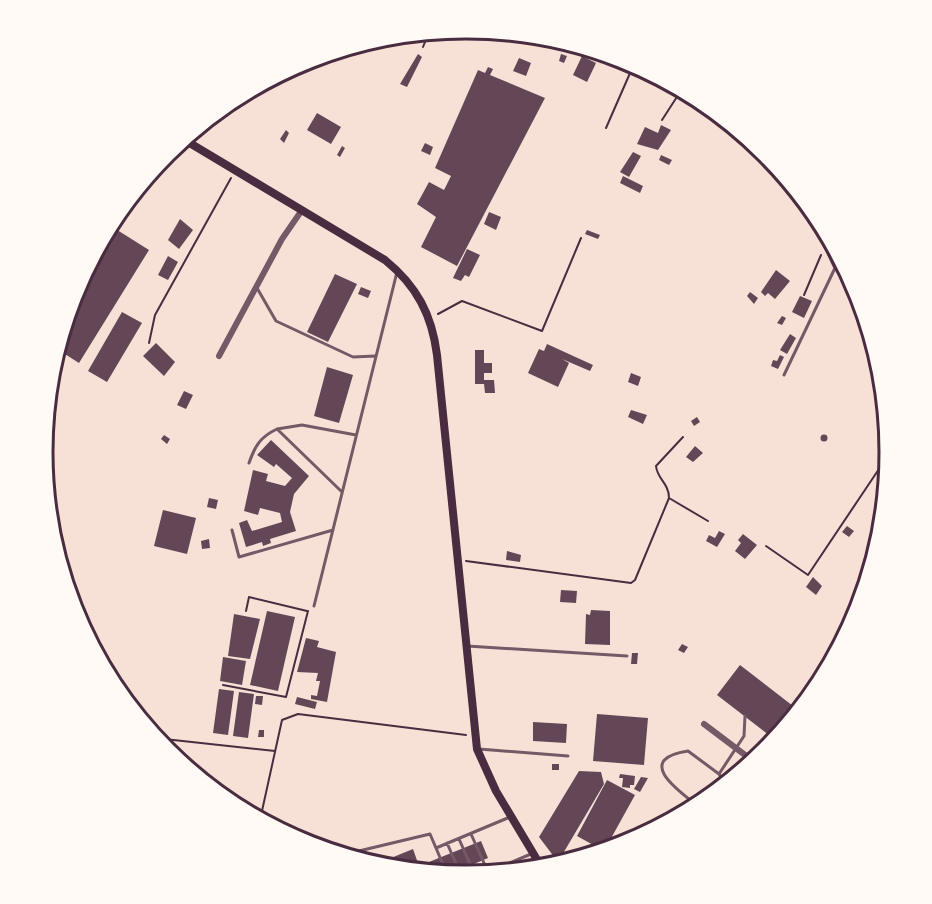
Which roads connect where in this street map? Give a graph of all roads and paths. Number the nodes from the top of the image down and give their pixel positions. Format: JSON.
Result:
{"nodes":[{"id":1,"x":425,"y":42,"type":"edge"},
{"id":2,"x":423,"y":47,"type":"dead end"},
{"id":3,"x":630,"y":73,"type":"edge"},
{"id":4,"x":677,"y":97,"type":"edge"},
{"id":5,"x":662,"y":120,"type":"dead end"},
{"id":6,"x":606,"y":128,"type":"dead end"},
{"id":7,"x":191,"y":144,"type":"edge"},
{"id":8,"x":235,"y":171,"type":"junction"},
{"id":9,"x":302,"y":210,"type":"junction"},
{"id":10,"x":581,"y":238,"type":"dead end"},
{"id":11,"x":825,"y":247,"type":"edge"},
{"id":12,"x":835,"y":268,"type":"edge"},
{"id":13,"x":398,"y":271,"type":"junction"},
{"id":14,"x":257,"y":287,"type":"junction"},
{"id":15,"x":804,"y":295,"type":"dead end"},
{"id":16,"x":430,"y":319,"type":"junction"},
{"id":17,"x":149,"y":343,"type":"dead end"},
{"id":18,"x":219,"y":356,"type":"dead end"},
{"id":19,"x":375,"y":356,"type":"junction"},
{"id":20,"x":784,"y":375,"type":"dead end"},
{"id":21,"x":277,"y":429,"type":"junction"},
{"id":22,"x":356,"y":435,"type":"junction"},
{"id":23,"x":683,"y":437,"type":"dead end"},
{"id":24,"x":249,"y":463,"type":"dead end"},
{"id":25,"x":878,"y":470,"type":"edge"},
{"id":26,"x":342,"y":492,"type":"junction"},
{"id":27,"x":669,"y":498,"type":"junction"},
{"id":28,"x":708,"y":521,"type":"dead end"},
{"id":29,"x":232,"y":530,"type":"dead end"},
{"id":30,"x":333,"y":530,"type":"junction"},
{"id":31,"x":766,"y":546,"type":"dead end"},
{"id":32,"x":457,"y":560,"type":"junction"},
{"id":33,"x":314,"y":606,"type":"joint"},
{"id":34,"x":246,"y":611,"type":"dead end"},
{"id":35,"x":308,"y":611,"type":"junction"},
{"id":36,"x":465,"y":645,"type":"junction"},
{"id":37,"x":627,"y":656,"type":"dead end"},
{"id":38,"x":223,"y":685,"type":"dead end"},
{"id":39,"x":745,"y":716,"type":"dead end"},
{"id":40,"x":705,"y":724,"type":"dead end"},
{"id":41,"x":475,"y":736,"type":"junction"},
{"id":42,"x":170,"y":740,"type":"edge"},
{"id":43,"x":736,"y":747,"type":"junction"},
{"id":44,"x":477,"y":749,"type":"junction"},
{"id":45,"x":276,"y":751,"type":"junction"},
{"id":46,"x":746,"y":755,"type":"edge"},
{"id":47,"x":568,"y":756,"type":"dead end"},
{"id":48,"x":719,"y":774,"type":"junction"},
{"id":49,"x":721,"y":777,"type":"edge"},
{"id":50,"x":689,"y":799,"type":"edge"},
{"id":51,"x":262,"y":811,"type":"edge"},
{"id":52,"x":510,"y":817,"type":"junction"},
{"id":53,"x":471,"y":834,"type":"junction"},
{"id":54,"x":459,"y":838,"type":"junction"},
{"id":55,"x":447,"y":843,"type":"junction"},
{"id":56,"x":436,"y":848,"type":"junction"},
{"id":57,"x":359,"y":851,"type":"edge"},
{"id":58,"x":532,"y":853,"type":"junction"},
{"id":59,"x":536,"y":859,"type":"edge"},
{"id":60,"x":511,"y":862,"type":"edge"},
{"id":61,"x":443,"y":864,"type":"edge"},
{"id":62,"x":485,"y":864,"type":"edge"},
{"id":63,"x":456,"y":865,"type":"edge"},
{"id":64,"x":471,"y":865,"type":"edge"}],
"edges":[{"from":1,"to":2,"type":"path"},
{"from":3,"to":6,"type":"path"},
{"from":4,"to":5,"type":"path"},
{"from":7,"to":8,"type":"main road"},
{"from":8,"to":9,"type":"main road"},
{"from":8,"to":17,"type":"path"},
{"from":9,"to":13,"type":"main road"},
{"from":9,"to":14,"type":"street"},
{"from":10,"to":16,"type":"path"},
{"from":11,"to":15,"type":"path"},
{"from":12,"to":20,"type":"lane"},
{"from":13,"to":16,"type":"main road"},
{"from":13,"to":19,"type":"lane"},
{"from":14,"to":18,"type":"street"},
{"from":14,"to":19,"type":"lane"},
{"from":16,"to":32,"type":"main road"},
{"from":19,"to":22,"type":"lane"},
{"from":21,"to":22,"type":"lane"},
{"from":21,"to":24,"type":"lane"},
{"from":21,"to":26,"type":"lane"},
{"from":22,"to":26,"type":"lane"},
{"from":23,"to":27,"type":"path"},
{"from":25,"to":31,"type":"path"},
{"from":26,"to":30,"type":"lane"},
{"from":27,"to":28,"type":"path"},
{"from":27,"to":32,"type":"path"},
{"from":29,"to":30,"type":"lane"},
{"from":30,"to":33,"type":"lane"},
{"from":32,"to":36,"type":"main road"},
{"from":33,"to":35,"type":"path"},
{"from":34,"to":35,"type":"path"},
{"from":35,"to":38,"type":"path"},
{"from":36,"to":37,"type":"lane"},
{"from":36,"to":41,"type":"main road"},
{"from":39,"to":43,"type":"lane"},
{"from":40,"to":43,"type":"street"},
{"from":41,"to":44,"type":"main road"},
{"from":41,"to":45,"type":"path"},
{"from":42,"to":45,"type":"path"},
{"from":43,"to":46,"type":"street"},
{"from":43,"to":48,"type":"lane"},
{"from":44,"to":47,"type":"lane"},
{"from":44,"to":52,"type":"main road"},
{"from":45,"to":51,"type":"path"},
{"from":48,"to":49,"type":"lane"},
{"from":48,"to":50,"type":"lane"},
{"from":52,"to":53,"type":"lane"},
{"from":52,"to":58,"type":"main road"},
{"from":53,"to":54,"type":"lane"},
{"from":53,"to":62,"type":"lane"},
{"from":54,"to":55,"type":"lane"},
{"from":54,"to":64,"type":"lane"},
{"from":55,"to":56,"type":"lane"},
{"from":55,"to":63,"type":"lane"},
{"from":56,"to":57,"type":"lane"},
{"from":56,"to":61,"type":"lane"},
{"from":58,"to":59,"type":"main road"},
{"from":58,"to":60,"type":"lane"}]}
